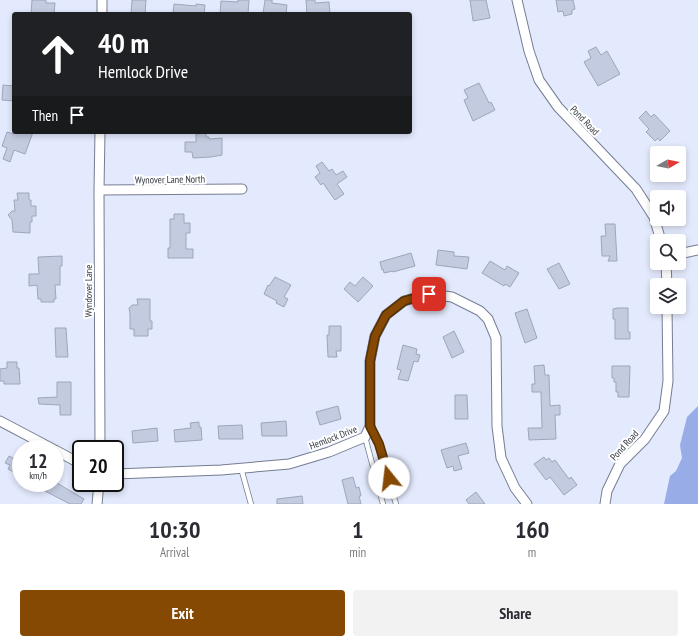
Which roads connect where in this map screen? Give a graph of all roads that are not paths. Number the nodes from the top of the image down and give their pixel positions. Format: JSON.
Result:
{"nodes":[{"id":1,"x":102,"y":0,"type":"edge"},
{"id":2,"x":517,"y":0,"type":"edge"},
{"id":3,"x":102,"y":12,"type":"edge"},
{"id":4,"x":100,"y":134,"type":"edge"},
{"id":5,"x":242,"y":189,"type":"dead end"},
{"id":6,"x":99,"y":190,"type":"junction"},
{"id":7,"x":659,"y":234,"type":"edge"},
{"id":8,"x":698,"y":250,"type":"edge"},
{"id":9,"x":686,"y":253,"type":"edge"},
{"id":10,"x":667,"y":314,"type":"edge"},
{"id":11,"x":0,"y":421,"type":"edge"},
{"id":12,"x":370,"y":426,"type":"junction"},
{"id":13,"x":366,"y":437,"type":"junction"},
{"id":14,"x":35,"y":440,"type":"edge"},
{"id":15,"x":100,"y":440,"type":"edge"},
{"id":16,"x":241,"y":468,"type":"junction"},
{"id":17,"x":124,"y":474,"type":"edge"},
{"id":18,"x":98,"y":492,"type":"edge"},
{"id":19,"x":97,"y":504,"type":"edge"},
{"id":20,"x":251,"y":504,"type":"edge"},
{"id":21,"x":383,"y":504,"type":"edge"},
{"id":22,"x":396,"y":504,"type":"edge"},
{"id":23,"x":527,"y":504,"type":"edge"},
{"id":24,"x":605,"y":504,"type":"edge"}],
"edges":[{"from":1,"to":3,"type":"street"},
{"from":2,"to":7,"type":"street","name":"Pond Road"},
{"from":4,"to":6,"type":"street","name":"Wyndover Lane"},
{"from":5,"to":6,"type":"street","name":"Wynover Lane North"},
{"from":6,"to":15,"type":"street","name":"Wyndover Lane"},
{"from":8,"to":9,"type":"street"},
{"from":10,"to":24,"type":"street","name":"Pond Road"},
{"from":11,"to":14,"type":"street"},
{"from":12,"to":13,"type":"street","name":"Hemlock Drive"},
{"from":12,"to":22,"type":"lane"},
{"from":12,"to":23,"type":"street","name":"Hemlock Drive"},
{"from":13,"to":16,"type":"street","name":"Hemlock Drive"},
{"from":13,"to":21,"type":"lane"},
{"from":16,"to":17,"type":"street","name":"Hemlock Drive"},
{"from":16,"to":20,"type":"lane"},
{"from":18,"to":19,"type":"street"}]}
